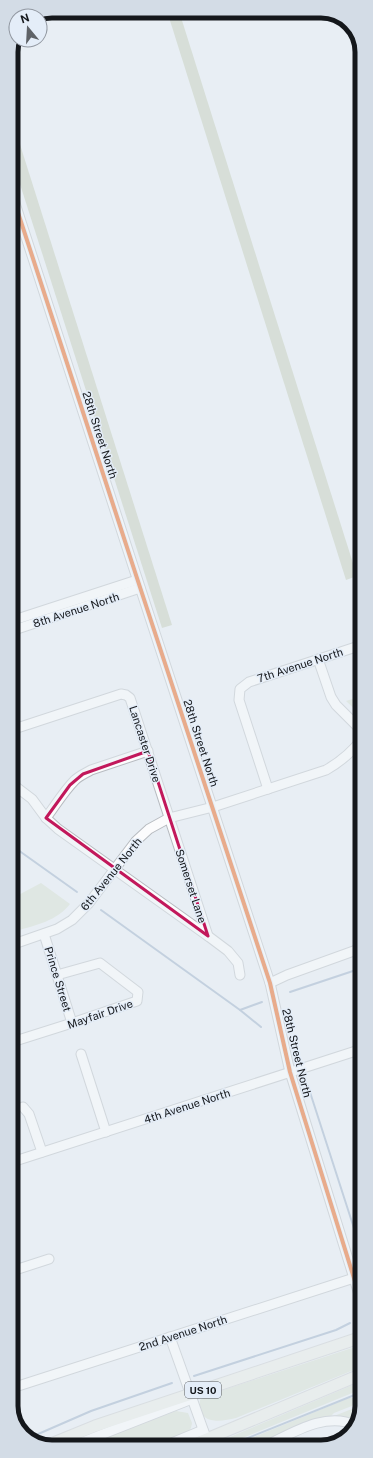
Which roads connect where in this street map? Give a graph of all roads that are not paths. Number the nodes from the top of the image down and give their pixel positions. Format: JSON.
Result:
{"nodes":[{"id":1,"x":18,"y":212,"type":"edge"},
{"id":2,"x":139,"y":584,"type":"junction"},
{"id":3,"x":18,"y":619,"type":"edge"},
{"id":4,"x":18,"y":628,"type":"edge"},
{"id":5,"x":355,"y":647,"type":"edge"},
{"id":6,"x":318,"y":659,"type":"junction"},
{"id":7,"x":355,"y":724,"type":"edge"},
{"id":8,"x":18,"y":728,"type":"edge"},
{"id":9,"x":355,"y":749,"type":"edge"},
{"id":10,"x":148,"y":751,"type":"junction"},
{"id":11,"x":18,"y":788,"type":"edge"},
{"id":12,"x":268,"y":789,"type":"junction"},
{"id":13,"x":213,"y":807,"type":"junction"},
{"id":14,"x":46,"y":818,"type":"junction"},
{"id":15,"x":169,"y":818,"type":"junction"},
{"id":16,"x":114,"y":870,"type":"junction"},
{"id":17,"x":44,"y":934,"type":"junction"},
{"id":18,"x":208,"y":936,"type":"junction"},
{"id":19,"x":18,"y":943,"type":"edge"},
{"id":20,"x":355,"y":950,"type":"edge"},
{"id":21,"x":58,"y":975,"type":"junction"},
{"id":22,"x":240,"y":975,"type":"dead end"},
{"id":23,"x":270,"y":983,"type":"junction"},
{"id":24,"x":72,"y":1023,"type":"junction"},
{"id":25,"x":18,"y":1040,"type":"edge"},
{"id":26,"x":355,"y":1051,"type":"edge"},
{"id":27,"x":81,"y":1054,"type":"dead end"},
{"id":28,"x":290,"y":1072,"type":"junction"},
{"id":29,"x":24,"y":1107,"type":"dead end"},
{"id":30,"x":106,"y":1132,"type":"junction"},
{"id":31,"x":42,"y":1152,"type":"junction"},
{"id":32,"x":18,"y":1160,"type":"edge"},
{"id":33,"x":49,"y":1259,"type":"dead end"},
{"id":34,"x":18,"y":1269,"type":"edge"},
{"id":35,"x":354,"y":1278,"type":"junction"},
{"id":36,"x":355,"y":1281,"type":"edge"},
{"id":37,"x":170,"y":1337,"type":"junction"},
{"id":38,"x":355,"y":1339,"type":"edge"},
{"id":39,"x":355,"y":1377,"type":"edge"},
{"id":40,"x":18,"y":1386,"type":"edge"},
{"id":41,"x":191,"y":1396,"type":"junction"},
{"id":42,"x":350,"y":1424,"type":"edge"},
{"id":43,"x":206,"y":1439,"type":"edge"},
{"id":44,"x":61,"y":1440,"type":"edge"},
{"id":45,"x":87,"y":1440,"type":"edge"},
{"id":46,"x":278,"y":1440,"type":"edge"}],
"edges":[{"from":1,"to":2,"type":"street","name":"28th Street North"},
{"from":2,"to":3,"type":"street","name":"8th Avenue North"},
{"from":2,"to":4,"type":"street","name":"8th Avenue North"},
{"from":2,"to":13,"type":"street","name":"28th Street North"},
{"from":5,"to":6,"type":"street","name":"7th Avenue North"},
{"from":6,"to":7,"type":"street"},
{"from":6,"to":12,"type":"street","name":"7th Avenue North"},
{"from":8,"to":10,"type":"street","name":"Lancaster Drive"},
{"from":9,"to":12,"type":"street","name":"6th Avenue North"},
{"from":10,"to":14,"type":"street"},
{"from":10,"to":15,"type":"street","name":"Lancaster Drive"},
{"from":11,"to":14,"type":"street"},
{"from":12,"to":13,"type":"street","name":"6th Avenue North"},
{"from":13,"to":15,"type":"street","name":"6th Avenue North"},
{"from":13,"to":23,"type":"street","name":"28th Street North"},
{"from":14,"to":16,"type":"street"},
{"from":15,"to":16,"type":"street","name":"6th Avenue North"},
{"from":15,"to":18,"type":"street","name":"Somerset Lane"},
{"from":16,"to":17,"type":"street","name":"6th Avenue North"},
{"from":16,"to":18,"type":"street","name":"Somerset Lane"},
{"from":17,"to":19,"type":"street","name":"6th Avenue North"},
{"from":17,"to":21,"type":"street","name":"Prince Street"},
{"from":18,"to":22,"type":"street"},
{"from":20,"to":23,"type":"street"},
{"from":21,"to":24,"type":"street","name":"Prince Street"},
{"from":21,"to":24,"type":"street","name":"Mayfair Drive"},
{"from":23,"to":28,"type":"street","name":"28th Street North"},
{"from":24,"to":25,"type":"street","name":"Mayfair Drive"},
{"from":26,"to":28,"type":"street","name":"4th Avenue North"},
{"from":27,"to":30,"type":"street"},
{"from":28,"to":30,"type":"street","name":"4th Avenue North"},
{"from":28,"to":35,"type":"street","name":"28th Street North"},
{"from":29,"to":31,"type":"street"},
{"from":30,"to":31,"type":"street","name":"4th Avenue North"},
{"from":31,"to":32,"type":"street","name":"4th Avenue North"},
{"from":33,"to":34,"type":"street"},
{"from":35,"to":36,"type":"street","name":"28th Street North"},
{"from":35,"to":37,"type":"street","name":"2nd Avenue North"},
{"from":37,"to":40,"type":"street","name":"2nd Avenue North"},
{"from":37,"to":41,"type":"street"},
{"from":38,"to":41,"type":"main road","number":"US 10"},
{"from":39,"to":43,"type":"main road"},
{"from":41,"to":43,"type":"street"},
{"from":41,"to":44,"type":"main road","number":"US 10"},
{"from":41,"to":45,"type":"street"},
{"from":42,"to":46,"type":"street"}]}
